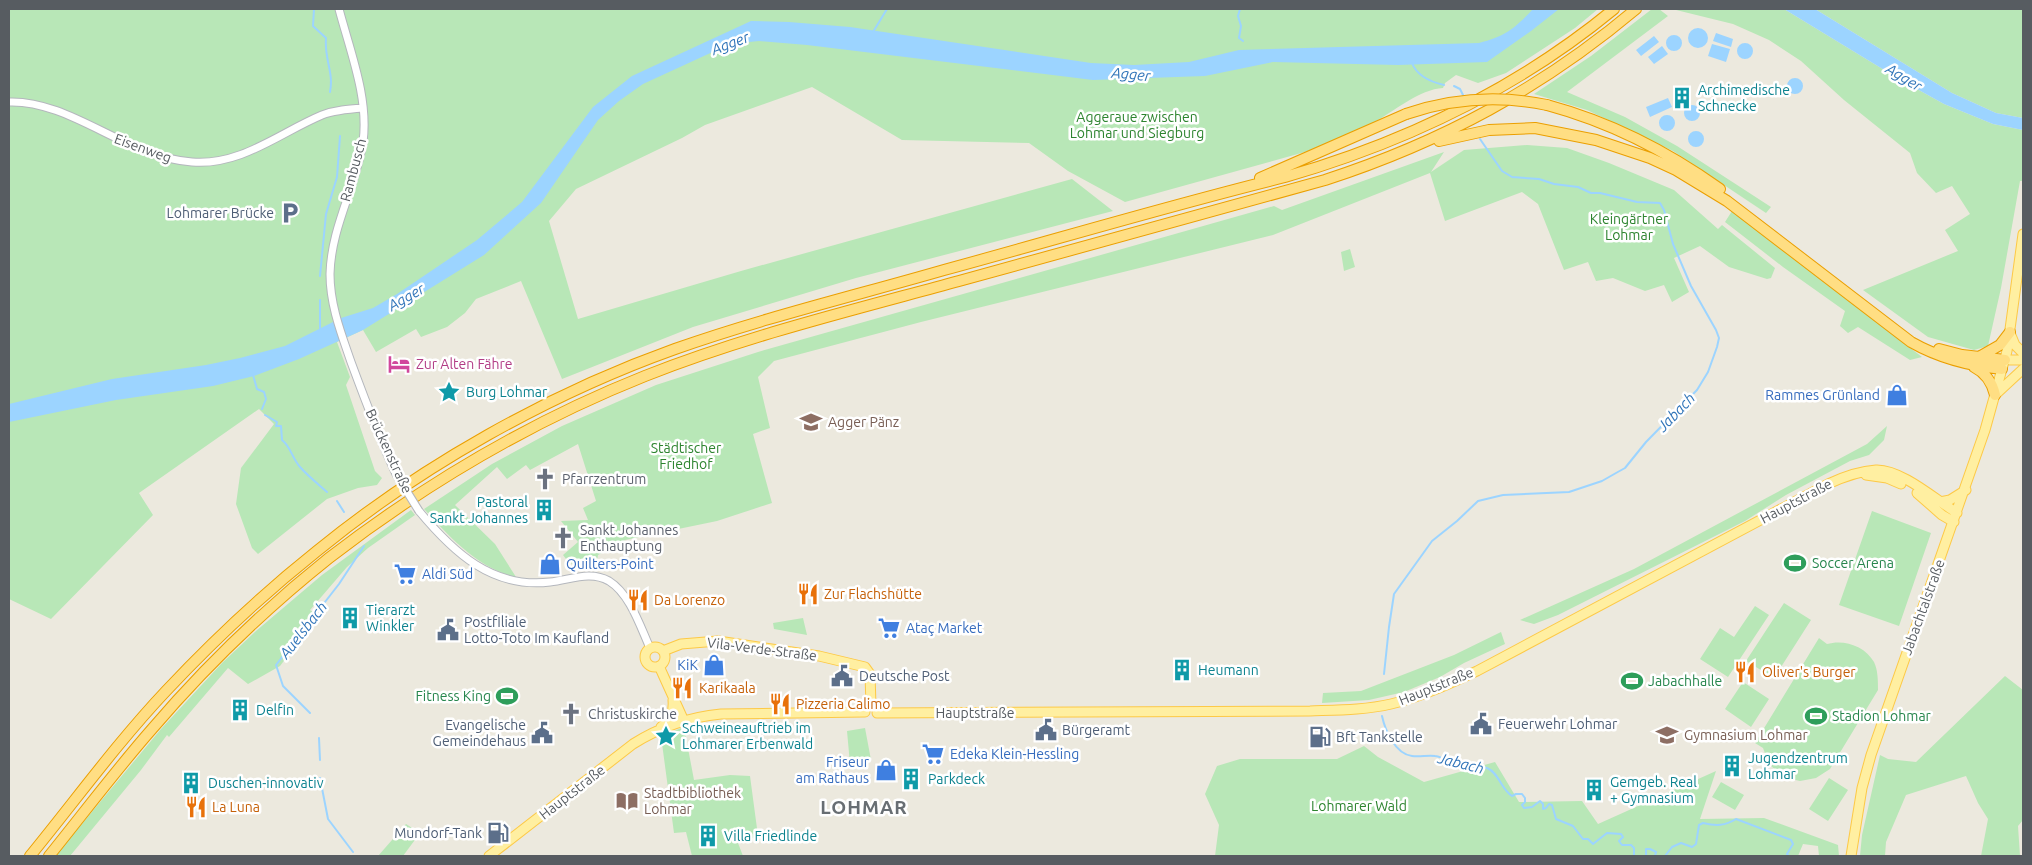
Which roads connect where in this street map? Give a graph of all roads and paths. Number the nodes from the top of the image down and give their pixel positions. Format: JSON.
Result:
{"nodes":[{"id":1,"x":339,"y":9,"type":"edge"},
{"id":2,"x":1614,"y":9,"type":"edge"},
{"id":3,"x":1636,"y":9,"type":"edge"},
{"id":4,"x":9,"y":102,"type":"edge"},
{"id":5,"x":363,"y":108,"type":"junction"},
{"id":6,"x":1414,"y":148,"type":"junction"},
{"id":7,"x":1231,"y":190,"type":"junction"},
{"id":8,"x":1729,"y":198,"type":"junction"},
{"id":9,"x":2023,"y":234,"type":"edge"},
{"id":10,"x":341,"y":331,"type":"joint"},
{"id":11,"x":2010,"y":332,"type":"junction"},
{"id":12,"x":2023,"y":353,"type":"edge"},
{"id":13,"x":2023,"y":360,"type":"edge"},
{"id":14,"x":1975,"y":361,"type":"junction"},
{"id":15,"x":2004,"y":364,"type":"junction"},
{"id":16,"x":2023,"y":369,"type":"edge"},
{"id":17,"x":1995,"y":395,"type":"junction"},
{"id":18,"x":1858,"y":474,"type":"junction"},
{"id":19,"x":1966,"y":490,"type":"junction"},
{"id":20,"x":1940,"y":502,"type":"junction"},
{"id":21,"x":1956,"y":518,"type":"junction"},
{"id":22,"x":650,"y":648,"type":"junction"},
{"id":23,"x":663,"y":651,"type":"junction"},
{"id":24,"x":659,"y":666,"type":"junction"},
{"id":25,"x":673,"y":695,"type":"junction"},
{"id":26,"x":871,"y":710,"type":"junction"},
{"id":27,"x":684,"y":721,"type":"junction"},
{"id":28,"x":657,"y":730,"type":"junction"},
{"id":29,"x":30,"y":856,"type":"edge"},
{"id":30,"x":49,"y":856,"type":"edge"},
{"id":31,"x":489,"y":856,"type":"edge"},
{"id":32,"x":1851,"y":856,"type":"edge"}],
"edges":[{"from":1,"to":5,"type":"street","name":"Rambusch"},
{"from":2,"to":7,"type":"highway"},
{"from":3,"to":6,"type":"highway"},
{"from":4,"to":5,"type":"street","name":"Eisenweg"},
{"from":5,"to":10,"type":"street","name":"Rambusch"},
{"from":6,"to":8,"type":"highway"},
{"from":6,"to":30,"type":"highway"},
{"from":7,"to":8,"type":"highway","bridge":true},
{"from":7,"to":29,"type":"highway"},
{"from":8,"to":14,"type":"highway"},
{"from":9,"to":11,"type":"main road","name":"Jabachtalstraße"},
{"from":10,"to":22,"type":"street","name":"Brückenstraße","bridge":true},
{"from":11,"to":12,"type":"main road"},
{"from":11,"to":14,"type":"highway"},
{"from":11,"to":15,"type":"main road","name":"Jabachtalstraße"},
{"from":13,"to":15,"type":"main road"},
{"from":14,"to":15,"type":"highway"},
{"from":14,"to":17,"type":"highway"},
{"from":15,"to":16,"type":"main road"},
{"from":15,"to":17,"type":"main road","name":"Jabachtalstraße"},
{"from":16,"to":17,"type":"main road"},
{"from":17,"to":19,"type":"main road","name":"Jabachtalstraße"},
{"from":18,"to":20,"type":"main road","name":"Hauptstraße"},
{"from":18,"to":21,"type":"main road"},
{"from":18,"to":26,"type":"main road","name":"Hauptstraße"},
{"from":19,"to":20,"type":"main road"},
{"from":19,"to":21,"type":"main road","name":"Jabachtalstraße"},
{"from":20,"to":21,"type":"main road"},
{"from":21,"to":32,"type":"main road","name":"Jabachtalstraße"},
{"from":22,"to":23,"type":"main road"},
{"from":22,"to":24,"type":"main road"},
{"from":23,"to":24,"type":"main road"},
{"from":23,"to":26,"type":"main road","name":"Vila-Verde-Straße"},
{"from":24,"to":25,"type":"main road"},
{"from":25,"to":27,"type":"main road"},
{"from":25,"to":28,"type":"main road"},
{"from":26,"to":27,"type":"main road","name":"Hauptstraße"},
{"from":27,"to":28,"type":"main road","name":"Hauptstraße"},
{"from":28,"to":31,"type":"main road","name":"Hauptstraße"}]}
